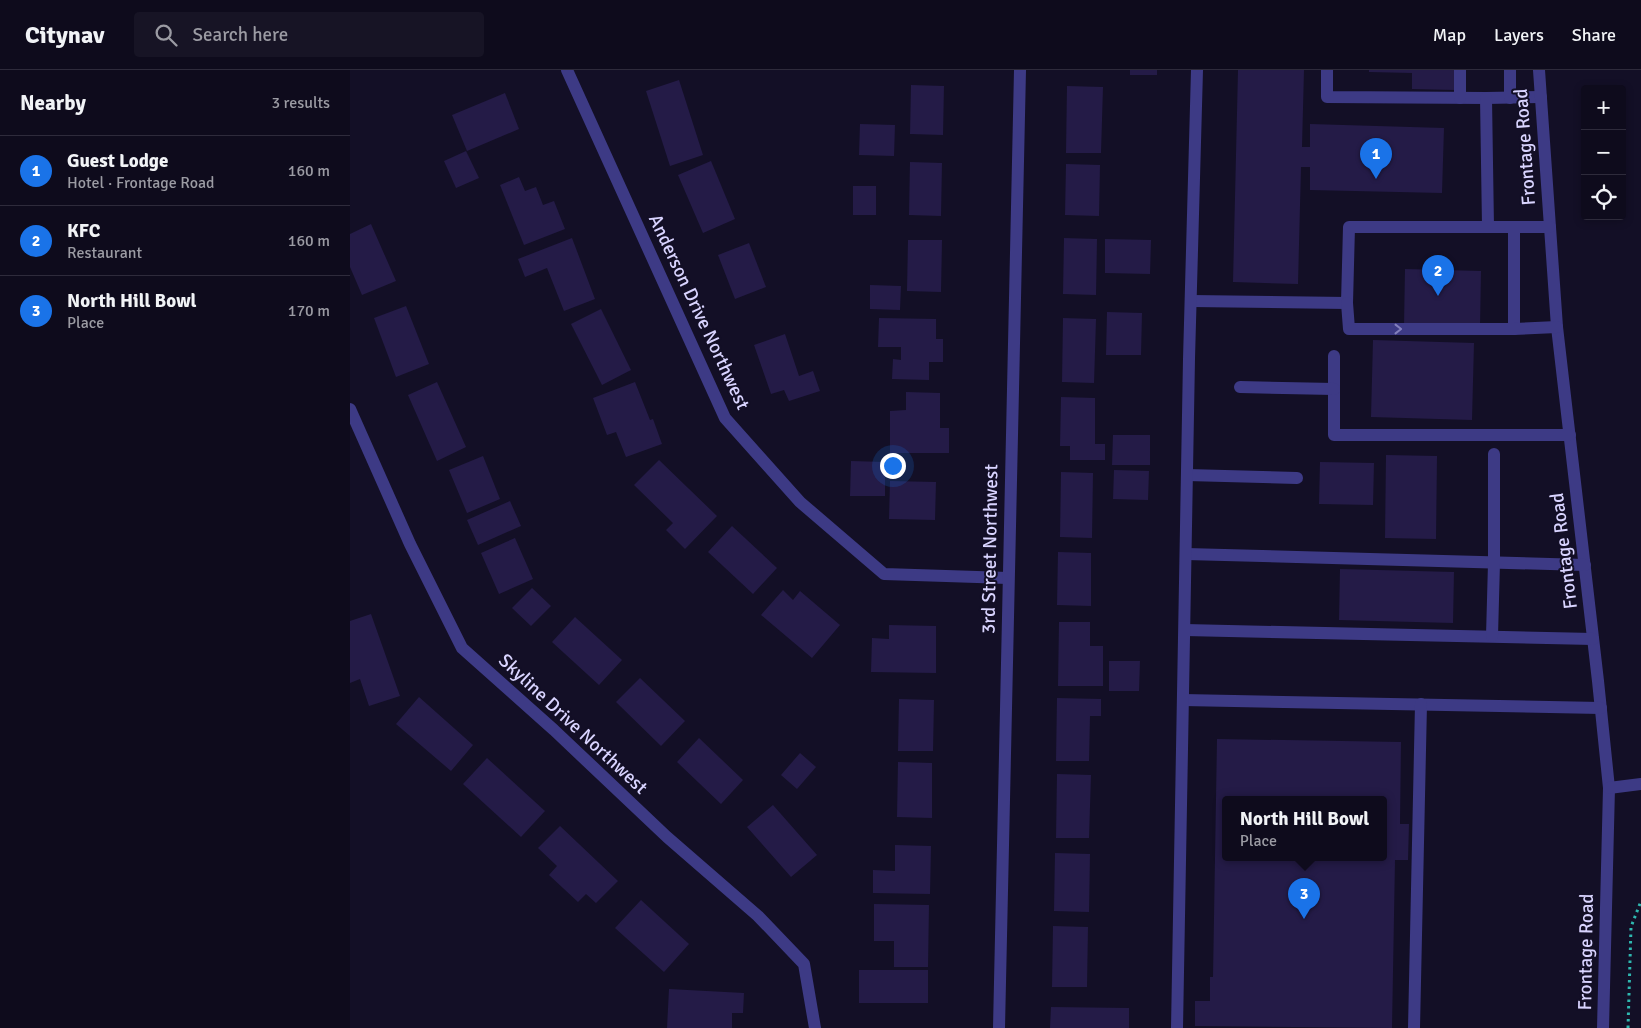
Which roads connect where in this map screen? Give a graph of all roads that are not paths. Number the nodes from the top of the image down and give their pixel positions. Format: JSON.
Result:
{"nodes":[{"id":1,"x":567,"y":70,"type":"edge"},
{"id":2,"x":1020,"y":70,"type":"edge"},
{"id":3,"x":1197,"y":70,"type":"edge"},
{"id":4,"x":1327,"y":70,"type":"edge"},
{"id":5,"x":1460,"y":70,"type":"edge"},
{"id":6,"x":1510,"y":70,"type":"edge"},
{"id":7,"x":1539,"y":70,"type":"edge"},
{"id":8,"x":1541,"y":96,"type":"junction"},
{"id":9,"x":1460,"y":98,"type":"junction"},
{"id":10,"x":1486,"y":98,"type":"junction"},
{"id":11,"x":1510,"y":98,"type":"junction"},
{"id":12,"x":1488,"y":227,"type":"junction"},
{"id":13,"x":1514,"y":227,"type":"junction"},
{"id":14,"x":1550,"y":227,"type":"junction"},
{"id":15,"x":1191,"y":302,"type":"junction"},
{"id":16,"x":1347,"y":303,"type":"junction"},
{"id":17,"x":1557,"y":327,"type":"junction"},
{"id":18,"x":1514,"y":330,"type":"junction"},
{"id":19,"x":1334,"y":356,"type":"dead end"},
{"id":20,"x":1240,"y":387,"type":"dead end"},
{"id":21,"x":1334,"y":389,"type":"junction"},
{"id":22,"x":350,"y":409,"type":"edge"},
{"id":23,"x":1570,"y":435,"type":"junction"},
{"id":24,"x":1494,"y":454,"type":"dead end"},
{"id":25,"x":1187,"y":475,"type":"junction"},
{"id":26,"x":1297,"y":478,"type":"dead end"},
{"id":27,"x":1186,"y":554,"type":"junction"},
{"id":28,"x":1494,"y":562,"type":"junction"},
{"id":29,"x":1585,"y":565,"type":"junction"},
{"id":30,"x":1008,"y":578,"type":"junction"},
{"id":31,"x":1185,"y":630,"type":"junction"},
{"id":32,"x":1492,"y":636,"type":"junction"},
{"id":33,"x":1593,"y":639,"type":"junction"},
{"id":34,"x":1183,"y":700,"type":"junction"},
{"id":35,"x":1421,"y":704,"type":"junction"},
{"id":36,"x":1601,"y":708,"type":"junction"},
{"id":37,"x":1641,"y":784,"type":"edge"},
{"id":38,"x":1609,"y":788,"type":"junction"},
{"id":39,"x":815,"y":1028,"type":"edge"},
{"id":40,"x":999,"y":1028,"type":"edge"},
{"id":41,"x":1177,"y":1028,"type":"edge"},
{"id":42,"x":1414,"y":1028,"type":"edge"},
{"id":43,"x":1603,"y":1028,"type":"edge"}],
"edges":[{"from":1,"to":30,"type":"street","name":"Anderson Drive Northwest"},
{"from":2,"to":30,"type":"street","name":"3rd Street Northwest"},
{"from":3,"to":15,"type":"street"},
{"from":4,"to":9,"type":"street"},
{"from":5,"to":9,"type":"street"},
{"from":6,"to":11,"type":"street"},
{"from":7,"to":8,"type":"street","name":"Frontage Road"},
{"from":8,"to":11,"type":"street"},
{"from":8,"to":14,"type":"street","name":"Frontage Road"},
{"from":9,"to":10,"type":"street"},
{"from":10,"to":11,"type":"street"},
{"from":10,"to":12,"type":"street"},
{"from":12,"to":13,"type":"street"},
{"from":12,"to":16,"type":"street"},
{"from":13,"to":14,"type":"street"},
{"from":13,"to":18,"type":"street"},
{"from":14,"to":17,"type":"street","name":"Frontage Road"},
{"from":15,"to":16,"type":"street"},
{"from":15,"to":25,"type":"street"},
{"from":16,"to":18,"type":"street","one_way":true},
{"from":17,"to":18,"type":"street"},
{"from":17,"to":23,"type":"street","name":"Frontage Road"},
{"from":19,"to":21,"type":"street"},
{"from":20,"to":21,"type":"street"},
{"from":21,"to":23,"type":"street"},
{"from":22,"to":39,"type":"street","name":"Skyline Drive Northwest"},
{"from":23,"to":29,"type":"street","name":"Frontage Road"},
{"from":24,"to":28,"type":"street"},
{"from":25,"to":26,"type":"street"},
{"from":25,"to":27,"type":"street"},
{"from":27,"to":28,"type":"street"},
{"from":27,"to":31,"type":"street"},
{"from":28,"to":29,"type":"street"},
{"from":28,"to":32,"type":"street"},
{"from":29,"to":33,"type":"street","name":"Frontage Road"},
{"from":30,"to":40,"type":"street","name":"3rd Street Northwest"},
{"from":31,"to":32,"type":"street"},
{"from":31,"to":34,"type":"street"},
{"from":32,"to":33,"type":"street"},
{"from":33,"to":36,"type":"street","name":"Frontage Road"},
{"from":34,"to":35,"type":"street"},
{"from":34,"to":41,"type":"street"},
{"from":35,"to":36,"type":"street"},
{"from":35,"to":42,"type":"street"},
{"from":36,"to":38,"type":"street","name":"Frontage Road"},
{"from":37,"to":38,"type":"street"},
{"from":38,"to":43,"type":"street","name":"Frontage Road"}]}
